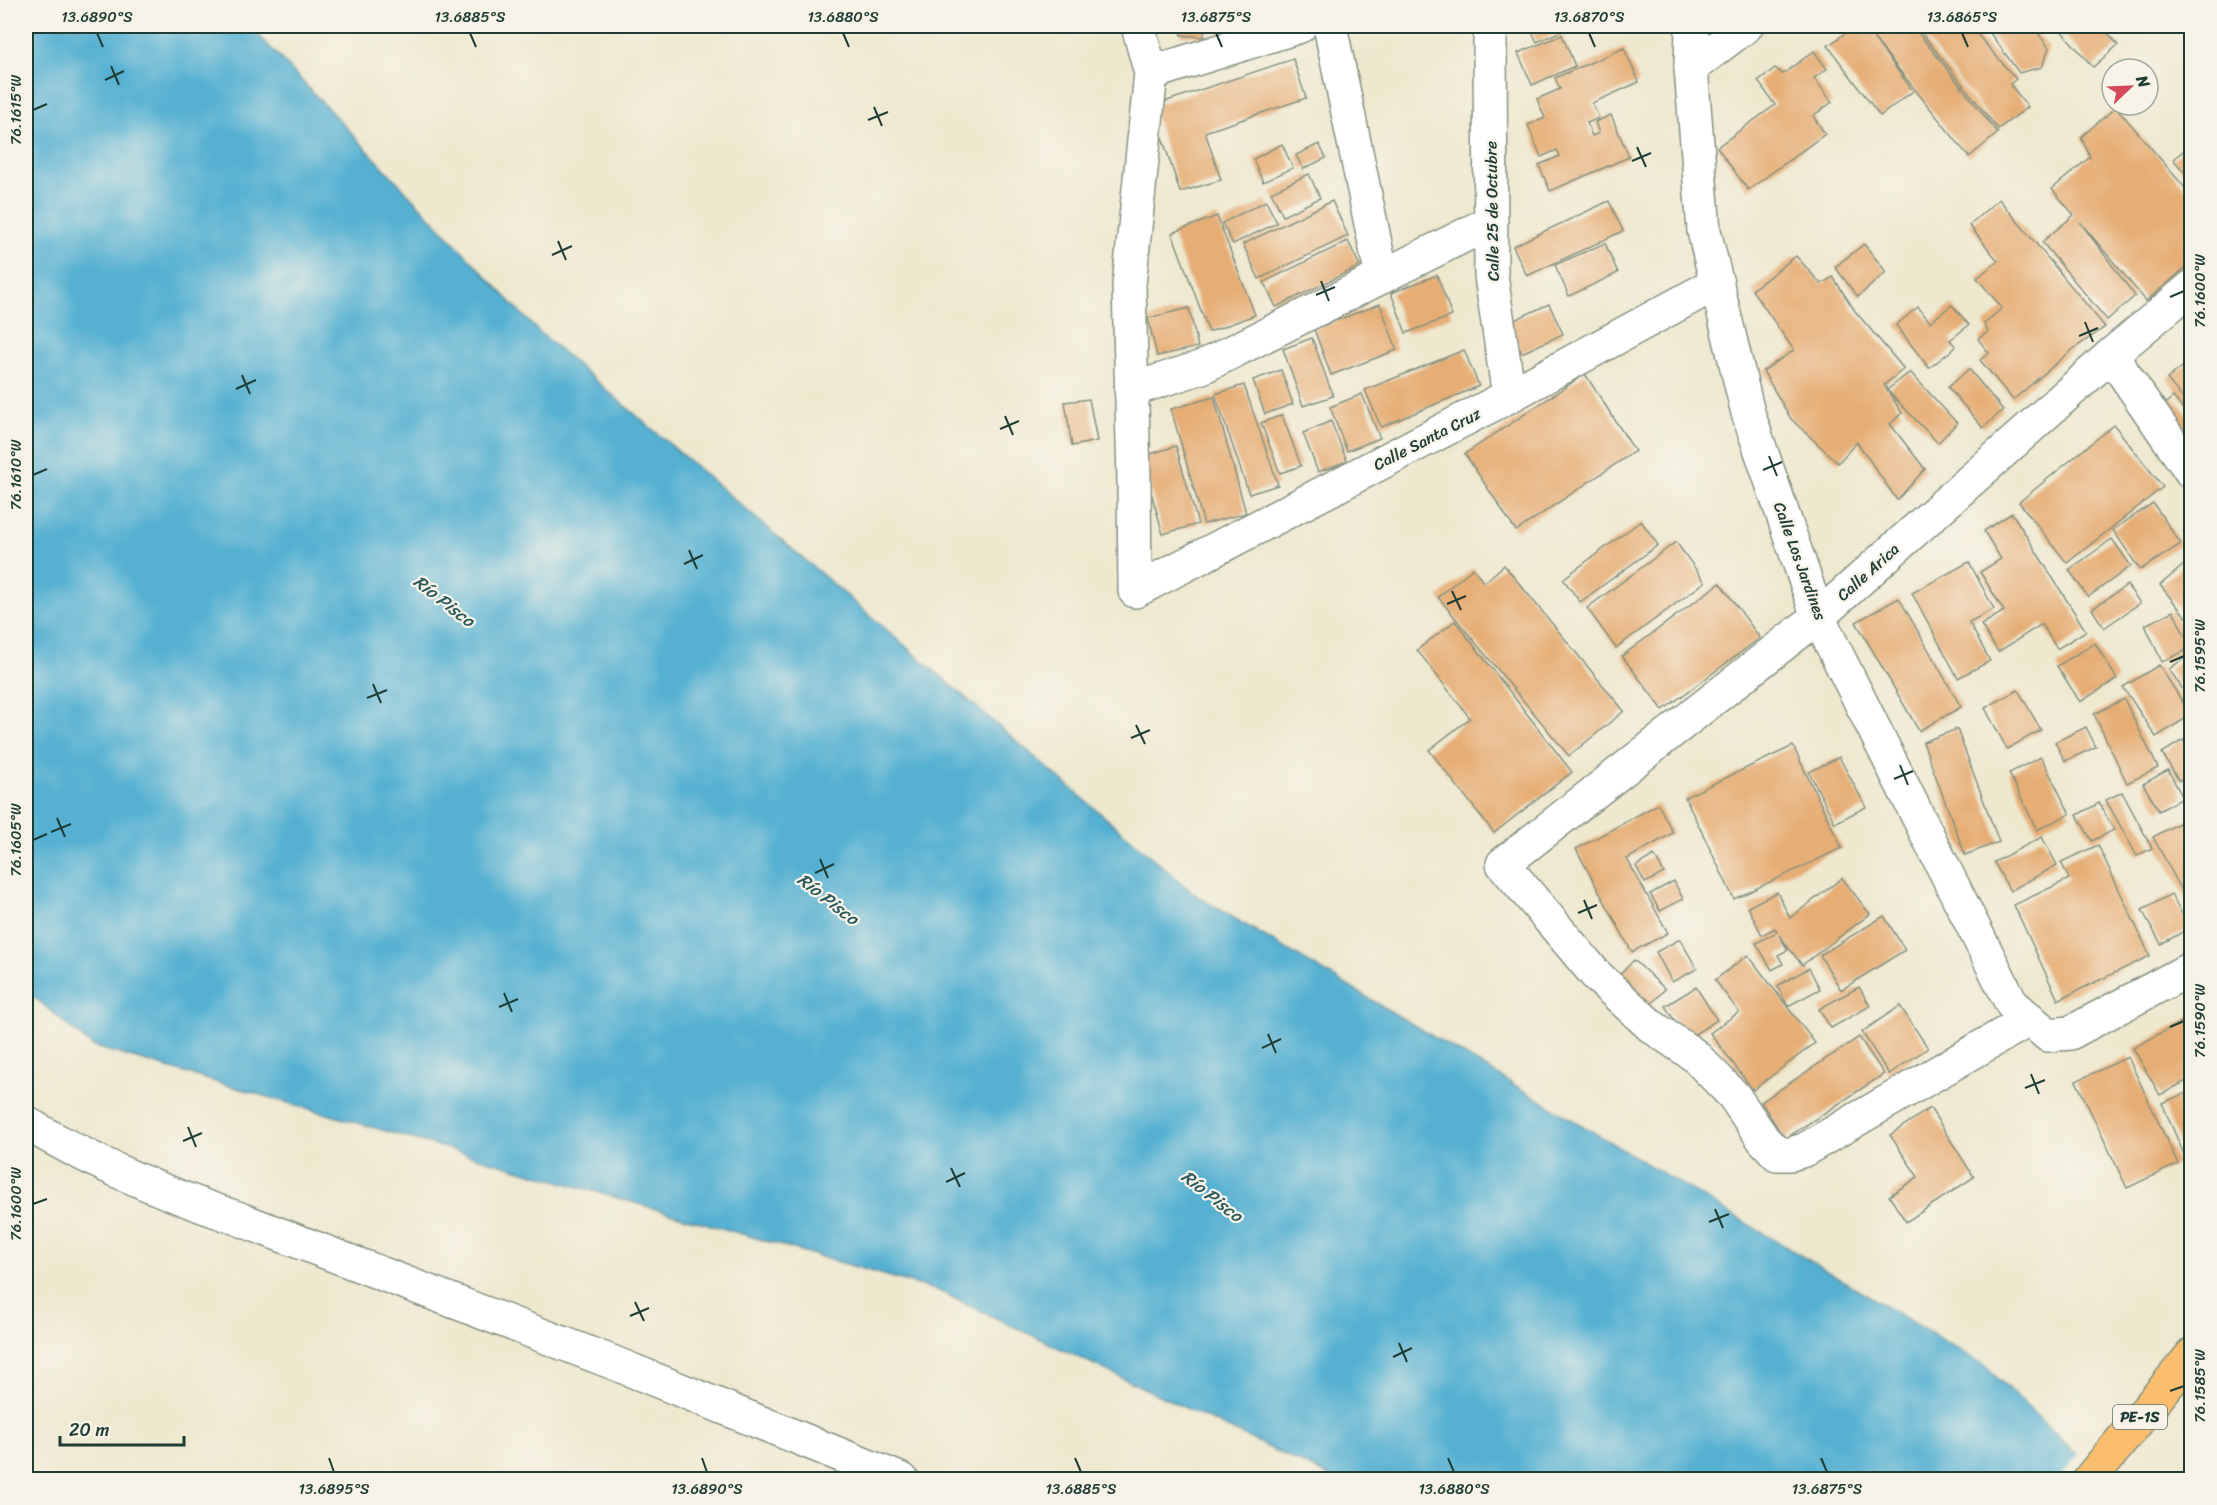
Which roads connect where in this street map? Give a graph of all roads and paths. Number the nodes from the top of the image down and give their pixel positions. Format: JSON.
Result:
{"nodes":[{"id":1,"x":1138,"y":26,"type":"edge"},
{"id":2,"x":1300,"y":26,"type":"edge"},
{"id":3,"x":1330,"y":26,"type":"edge"},
{"id":4,"x":1490,"y":26,"type":"edge"},
{"id":5,"x":1692,"y":26,"type":"edge"},
{"id":6,"x":1746,"y":26,"type":"edge"},
{"id":7,"x":1691,"y":68,"type":"junction"},
{"id":8,"x":1152,"y":73,"type":"junction"},
{"id":9,"x":1491,"y":222,"type":"junction"},
{"id":10,"x":1382,"y":277,"type":"junction"},
{"id":11,"x":1717,"y":283,"type":"junction"},
{"id":12,"x":2192,"y":287,"type":"edge"},
{"id":13,"x":2111,"y":355,"type":"junction"},
{"id":14,"x":1131,"y":390,"type":"junction"},
{"id":15,"x":1509,"y":396,"type":"junction"},
{"id":16,"x":2192,"y":472,"type":"edge"},
{"id":17,"x":1818,"y":617,"type":"junction"},
{"id":18,"x":2192,"y":968,"type":"edge"},
{"id":19,"x":2030,"y":1019,"type":"junction"},
{"id":20,"x":26,"y":1123,"type":"edge"},
{"id":21,"x":2192,"y":1355,"type":"edge"},
{"id":22,"x":902,"y":1479,"type":"edge"},
{"id":23,"x":2089,"y":1479,"type":"edge"}],
"edges":[{"from":1,"to":8,"type":"street"},
{"from":2,"to":8,"type":"street"},
{"from":3,"to":10,"type":"street"},
{"from":4,"to":9,"type":"street","name":"Calle 25 de Octubre"},
{"from":5,"to":7,"type":"street","name":"Calle Los Jardines"},
{"from":6,"to":7,"type":"street"},
{"from":7,"to":11,"type":"street","name":"Calle Los Jardines"},
{"from":8,"to":14,"type":"street"},
{"from":9,"to":10,"type":"street"},
{"from":9,"to":15,"type":"street","name":"Calle 25 de Octubre"},
{"from":10,"to":14,"type":"street"},
{"from":11,"to":15,"type":"street","name":"Calle Santa Cruz"},
{"from":11,"to":17,"type":"street","name":"Calle Los Jardines"},
{"from":12,"to":13,"type":"street","name":"Calle Arica"},
{"from":13,"to":16,"type":"street"},
{"from":13,"to":17,"type":"street","name":"Calle Arica"},
{"from":14,"to":15,"type":"street","name":"Calle Santa Cruz"},
{"from":17,"to":19,"type":"street","name":"Calle Los Jardines"},
{"from":17,"to":19,"type":"street","name":"Calle Arica"},
{"from":18,"to":19,"type":"street","name":"Calle Los Jardines"},
{"from":20,"to":22,"type":"street"},
{"from":21,"to":23,"type":"highway","number":"PE-1S"}]}
